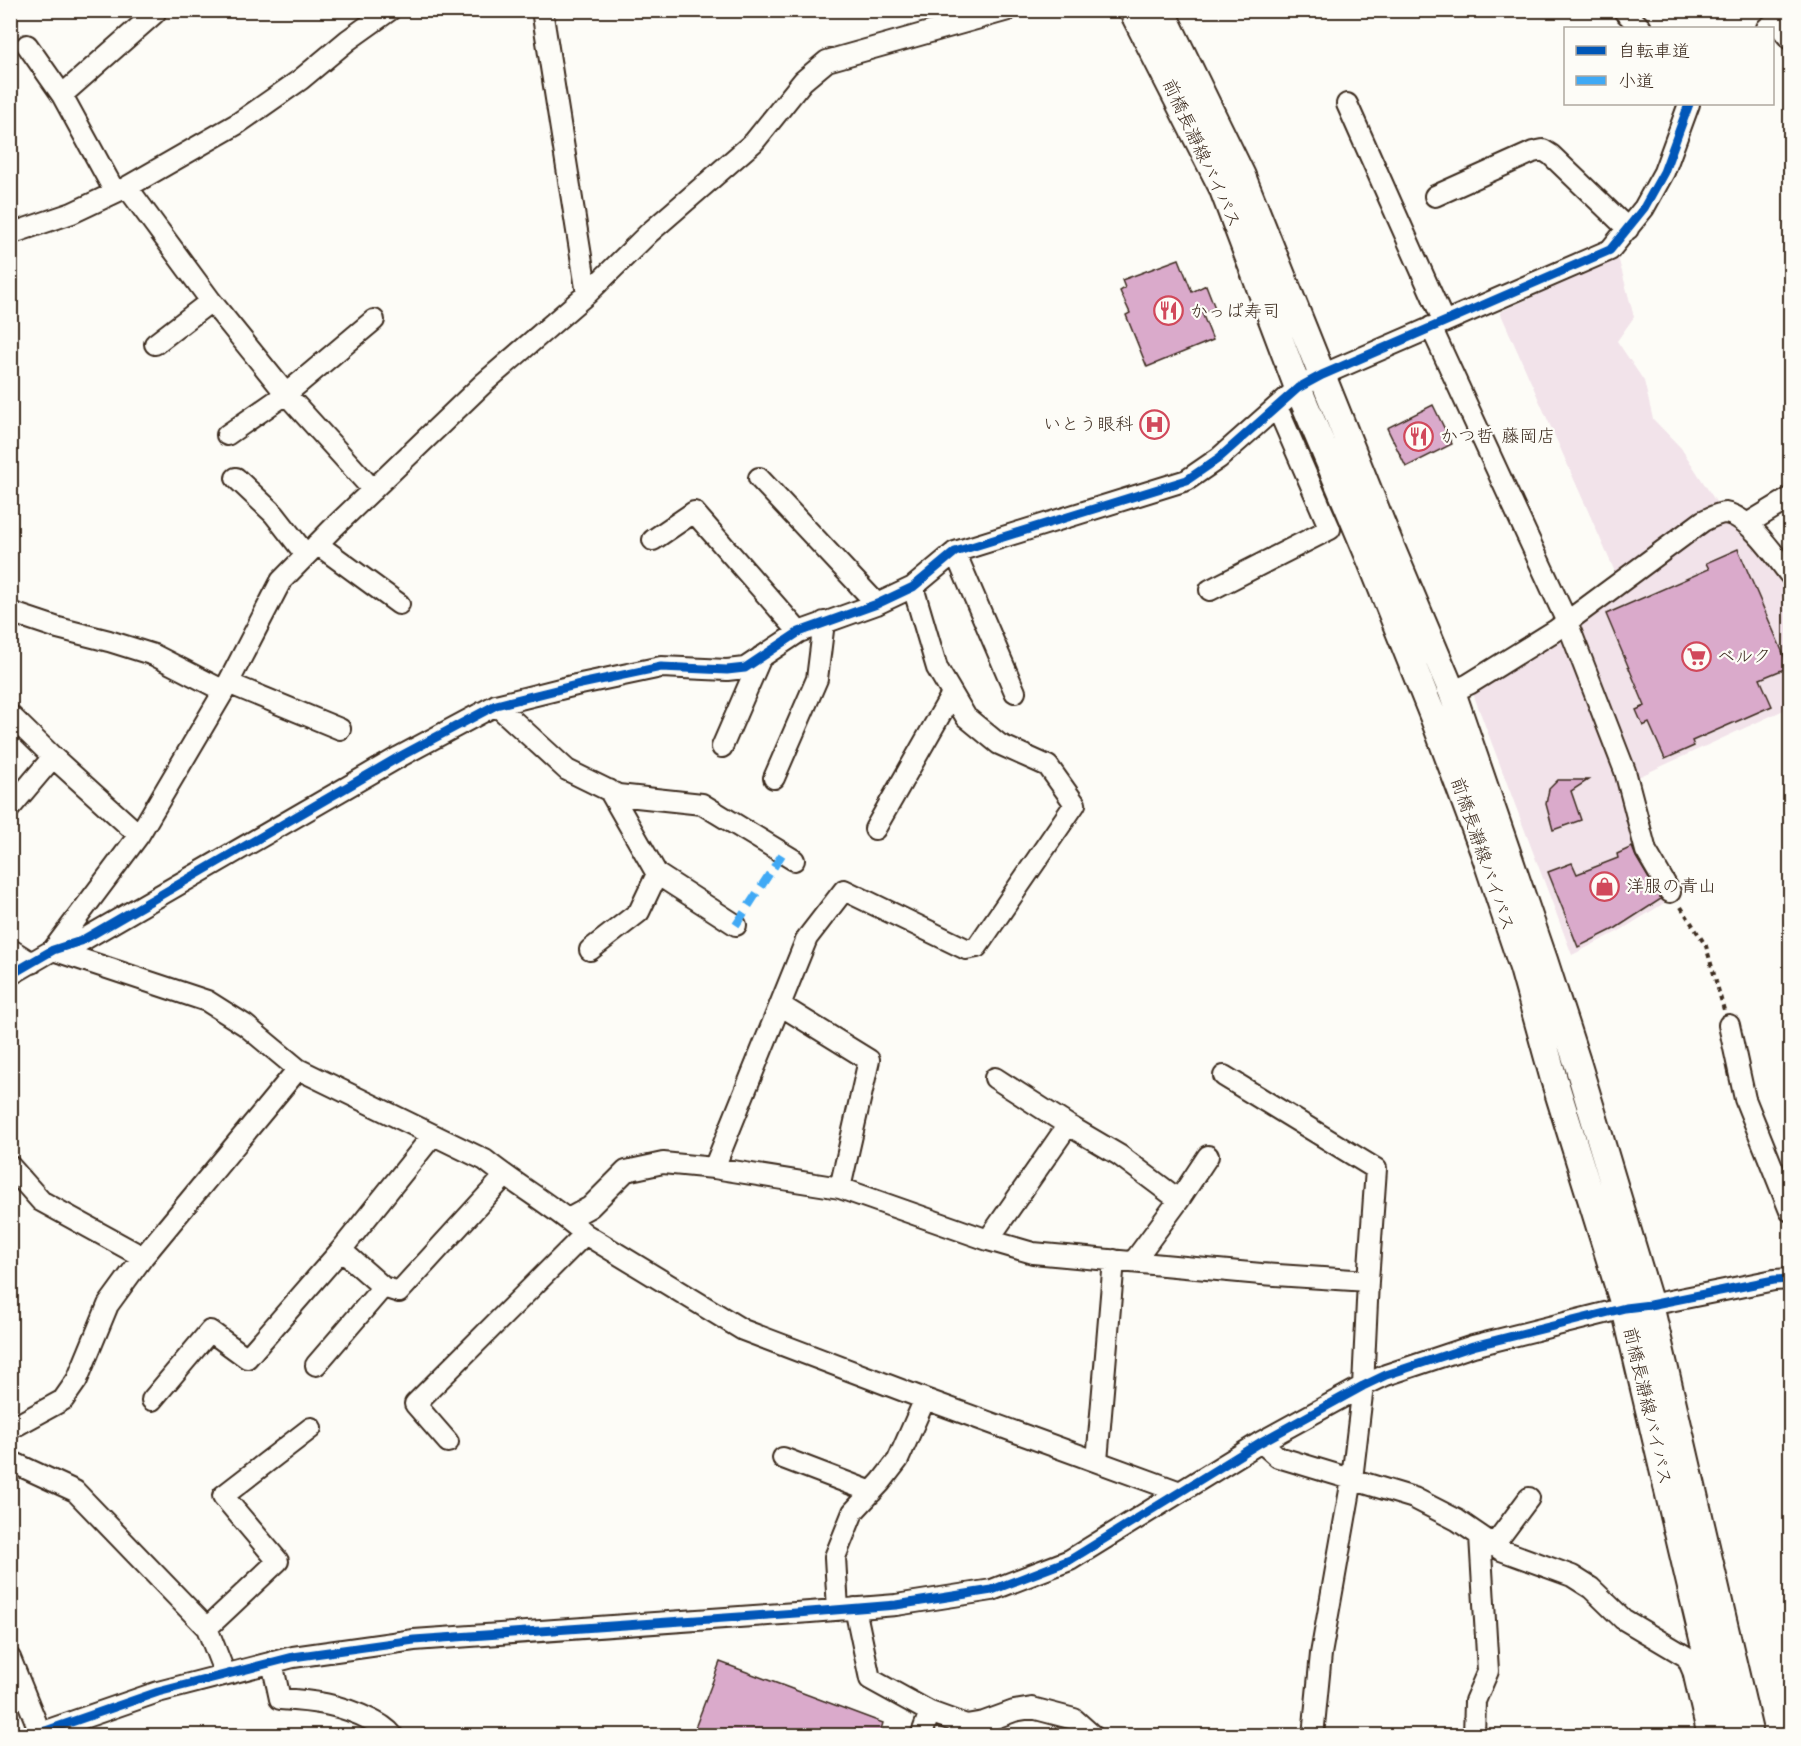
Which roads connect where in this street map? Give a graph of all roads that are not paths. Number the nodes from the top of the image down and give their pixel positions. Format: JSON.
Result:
{"nodes":[{"id":1,"x":153,"y":10,"type":"edge"},
{"id":2,"x":390,"y":10,"type":"edge"},
{"id":3,"x":542,"y":10,"type":"edge"},
{"id":4,"x":1008,"y":10,"type":"edge"},
{"id":5,"x":1132,"y":10,"type":"edge"},
{"id":6,"x":1161,"y":10,"type":"edge"},
{"id":7,"x":1623,"y":10,"type":"edge"},
{"id":8,"x":1778,"y":21,"type":"edge"},
{"id":9,"x":1640,"y":27,"type":"edge"},
{"id":10,"x":1791,"y":39,"type":"edge"},
{"id":11,"x":27,"y":45,"type":"dead end"},
{"id":12,"x":62,"y":95,"type":"junction"},
{"id":13,"x":1347,"y":104,"type":"dead end"},
{"id":14,"x":1689,"y":105,"type":"edge"},
{"id":15,"x":121,"y":189,"type":"junction"},
{"id":16,"x":1435,"y":196,"type":"dead end"},
{"id":17,"x":1628,"y":229,"type":"junction"},
{"id":18,"x":10,"y":234,"type":"edge"},
{"id":19,"x":587,"y":294,"type":"junction"},
{"id":20,"x":211,"y":301,"type":"junction"},
{"id":21,"x":374,"y":320,"type":"dead end"},
{"id":22,"x":1438,"y":324,"type":"junction"},
{"id":23,"x":155,"y":344,"type":"dead end"},
{"id":24,"x":1322,"y":375,"type":"junction"},
{"id":25,"x":1298,"y":388,"type":"junction"},
{"id":26,"x":286,"y":394,"type":"junction"},
{"id":27,"x":1277,"y":407,"type":"junction"},
{"id":28,"x":227,"y":435,"type":"dead end"},
{"id":29,"x":236,"y":478,"type":"dead end"},
{"id":30,"x":759,"y":478,"type":"dead end"},
{"id":31,"x":373,"y":490,"type":"junction"},
{"id":32,"x":1791,"y":498,"type":"edge"},
{"id":33,"x":1747,"y":524,"type":"junction"},
{"id":34,"x":653,"y":540,"type":"dead end"},
{"id":35,"x":312,"y":550,"type":"junction"},
{"id":36,"x":955,"y":552,"type":"junction"},
{"id":37,"x":1791,"y":574,"type":"edge"},
{"id":38,"x":913,"y":587,"type":"junction"},
{"id":39,"x":1210,"y":590,"type":"dead end"},
{"id":40,"x":399,"y":604,"type":"dead end"},
{"id":41,"x":877,"y":604,"type":"junction"},
{"id":42,"x":10,"y":612,"type":"edge"},
{"id":43,"x":824,"y":622,"type":"junction"},
{"id":44,"x":1567,"y":622,"type":"junction"},
{"id":45,"x":799,"y":632,"type":"junction"},
{"id":46,"x":761,"y":657,"type":"junction"},
{"id":47,"x":226,"y":687,"type":"junction"},
{"id":48,"x":1015,"y":692,"type":"dead end"},
{"id":49,"x":1452,"y":692,"type":"junction"},
{"id":50,"x":952,"y":694,"type":"junction"},
{"id":51,"x":496,"y":705,"type":"junction"},
{"id":52,"x":10,"y":715,"type":"edge"},
{"id":53,"x":340,"y":729,"type":"dead end"},
{"id":54,"x":722,"y":747,"type":"dead end"},
{"id":55,"x":53,"y":757,"type":"junction"},
{"id":56,"x":774,"y":778,"type":"dead end"},
{"id":57,"x":609,"y":790,"type":"junction"},
{"id":58,"x":10,"y":808,"type":"edge"},
{"id":59,"x":875,"y":829,"type":"dead end"},
{"id":60,"x":139,"y":835,"type":"junction"},
{"id":61,"x":794,"y":860,"type":"dead end"},
{"id":62,"x":657,"y":874,"type":"junction"},
{"id":63,"x":1670,"y":892,"type":"road end"},
{"id":64,"x":736,"y":925,"type":"dead end"},
{"id":65,"x":10,"y":949,"type":"edge"},
{"id":66,"x":53,"y":950,"type":"junction"},
{"id":67,"x":590,"y":950,"type":"dead end"},
{"id":68,"x":32,"y":963,"type":"junction"},
{"id":69,"x":10,"y":975,"type":"edge"},
{"id":70,"x":780,"y":1005,"type":"junction"},
{"id":71,"x":1729,"y":1025,"type":"road end"},
{"id":72,"x":298,"y":1069,"type":"junction"},
{"id":73,"x":1224,"y":1076,"type":"dead end"},
{"id":74,"x":995,"y":1078,"type":"dead end"},
{"id":75,"x":1068,"y":1125,"type":"junction"},
{"id":76,"x":433,"y":1135,"type":"junction"},
{"id":77,"x":1208,"y":1156,"type":"dead end"},
{"id":78,"x":10,"y":1166,"type":"edge"},
{"id":79,"x":714,"y":1168,"type":"junction"},
{"id":80,"x":505,"y":1176,"type":"junction"},
{"id":81,"x":840,"y":1188,"type":"junction"},
{"id":82,"x":1179,"y":1200,"type":"junction"},
{"id":83,"x":1791,"y":1211,"type":"edge"},
{"id":84,"x":568,"y":1219,"type":"junction"},
{"id":85,"x":585,"y":1234,"type":"junction"},
{"id":86,"x":988,"y":1240,"type":"junction"},
{"id":87,"x":341,"y":1250,"type":"junction"},
{"id":88,"x":143,"y":1257,"type":"junction"},
{"id":89,"x":1124,"y":1260,"type":"junction"},
{"id":90,"x":1791,"y":1279,"type":"edge"},
{"id":91,"x":1368,"y":1281,"type":"junction"},
{"id":92,"x":383,"y":1287,"type":"junction"},
{"id":93,"x":1650,"y":1305,"type":"junction"},
{"id":94,"x":1625,"y":1308,"type":"junction"},
{"id":95,"x":316,"y":1365,"type":"dead end"},
{"id":96,"x":1363,"y":1386,"type":"junction"},
{"id":97,"x":926,"y":1399,"type":"junction"},
{"id":98,"x":152,"y":1400,"type":"dead end"},
{"id":99,"x":311,"y":1428,"type":"dead end"},
{"id":100,"x":10,"y":1429,"type":"edge"},
{"id":101,"x":448,"y":1442,"type":"dead end"},
{"id":102,"x":1261,"y":1442,"type":"junction"},
{"id":103,"x":783,"y":1458,"type":"dead end"},
{"id":104,"x":10,"y":1461,"type":"edge"},
{"id":105,"x":1097,"y":1461,"type":"junction"},
{"id":106,"x":1352,"y":1479,"type":"junction"},
{"id":107,"x":872,"y":1492,"type":"junction"},
{"id":108,"x":1180,"y":1492,"type":"junction"},
{"id":109,"x":1529,"y":1498,"type":"dead end"},
{"id":110,"x":1487,"y":1540,"type":"junction"},
{"id":111,"x":846,"y":1609,"type":"junction"},
{"id":112,"x":207,"y":1628,"type":"junction"},
{"id":113,"x":10,"y":1658,"type":"edge"},
{"id":114,"x":272,"y":1662,"type":"junction"},
{"id":115,"x":225,"y":1674,"type":"junction"},
{"id":116,"x":930,"y":1712,"type":"junction"},
{"id":117,"x":35,"y":1734,"type":"edge"},
{"id":118,"x":393,"y":1736,"type":"edge"},
{"id":119,"x":921,"y":1736,"type":"edge"},
{"id":120,"x":1093,"y":1736,"type":"edge"},
{"id":121,"x":1313,"y":1736,"type":"edge"},
{"id":122,"x":1474,"y":1736,"type":"edge"},
{"id":123,"x":1708,"y":1736,"type":"edge"},
{"id":124,"x":1726,"y":1736,"type":"edge"},
{"id":125,"x":1750,"y":1736,"type":"edge"}],
"edges":[{"from":1,"to":12,"type":"street"},
{"from":2,"to":15,"type":"street"},
{"from":3,"to":19,"type":"street"},
{"from":4,"to":19,"type":"street"},
{"from":5,"to":25,"type":"main road","name":"前橋長瀞線バイパス"},
{"from":6,"to":24,"type":"main road","name":"前橋長瀞線バイパス"},
{"from":7,"to":9,"type":"street"},
{"from":8,"to":10,"type":"street"},
{"from":11,"to":12,"type":"street"},
{"from":12,"to":15,"type":"street"},
{"from":13,"to":22,"type":"street"},
{"from":14,"to":17,"type":"street"},
{"from":15,"to":18,"type":"street"},
{"from":15,"to":20,"type":"street"},
{"from":16,"to":17,"type":"street"},
{"from":17,"to":22,"type":"street"},
{"from":19,"to":31,"type":"street"},
{"from":20,"to":23,"type":"street"},
{"from":20,"to":26,"type":"street"},
{"from":21,"to":26,"type":"street"},
{"from":22,"to":24,"type":"street"},
{"from":22,"to":44,"type":"street"},
{"from":24,"to":25,"type":"street"},
{"from":24,"to":49,"type":"main road","name":"前橋長瀞線バイパス"},
{"from":25,"to":27,"type":"street"},
{"from":25,"to":94,"type":"main road","name":"前橋長瀞線バイパス"},
{"from":26,"to":28,"type":"street"},
{"from":26,"to":31,"type":"street"},
{"from":27,"to":36,"type":"street"},
{"from":27,"to":39,"type":"street"},
{"from":29,"to":35,"type":"street"},
{"from":30,"to":41,"type":"street"},
{"from":31,"to":35,"type":"street"},
{"from":32,"to":33,"type":"street"},
{"from":33,"to":37,"type":"street"},
{"from":33,"to":44,"type":"street"},
{"from":34,"to":45,"type":"street"},
{"from":35,"to":40,"type":"street"},
{"from":35,"to":47,"type":"street"},
{"from":36,"to":38,"type":"street"},
{"from":36,"to":48,"type":"street"},
{"from":38,"to":41,"type":"street"},
{"from":38,"to":50,"type":"street"},
{"from":41,"to":43,"type":"street"},
{"from":42,"to":47,"type":"street"},
{"from":43,"to":45,"type":"street"},
{"from":43,"to":56,"type":"street"},
{"from":44,"to":49,"type":"street"},
{"from":44,"to":63,"type":"street"},
{"from":45,"to":46,"type":"street"},
{"from":46,"to":51,"type":"street"},
{"from":46,"to":54,"type":"street"},
{"from":47,"to":53,"type":"street"},
{"from":47,"to":60,"type":"street"},
{"from":49,"to":93,"type":"main road","name":"前橋長瀞線バイパス"},
{"from":50,"to":59,"type":"street"},
{"from":50,"to":70,"type":"street"},
{"from":51,"to":57,"type":"street"},
{"from":51,"to":66,"type":"street"},
{"from":52,"to":55,"type":"street"},
{"from":55,"to":58,"type":"street"},
{"from":55,"to":60,"type":"street"},
{"from":57,"to":61,"type":"street"},
{"from":57,"to":62,"type":"street"},
{"from":60,"to":66,"type":"street"},
{"from":62,"to":64,"type":"street"},
{"from":62,"to":67,"type":"street"},
{"from":65,"to":68,"type":"street"},
{"from":66,"to":68,"type":"street"},
{"from":66,"to":72,"type":"street"},
{"from":68,"to":69,"type":"street"},
{"from":70,"to":79,"type":"street"},
{"from":70,"to":81,"type":"street"},
{"from":71,"to":83,"type":"street"},
{"from":72,"to":76,"type":"street"},
{"from":72,"to":88,"type":"street"},
{"from":73,"to":91,"type":"street"},
{"from":74,"to":75,"type":"street"},
{"from":75,"to":82,"type":"street"},
{"from":75,"to":86,"type":"street"},
{"from":76,"to":80,"type":"street"},
{"from":76,"to":87,"type":"street"},
{"from":77,"to":82,"type":"street"},
{"from":78,"to":88,"type":"street"},
{"from":79,"to":81,"type":"street"},
{"from":79,"to":84,"type":"street"},
{"from":80,"to":84,"type":"street"},
{"from":80,"to":92,"type":"street"},
{"from":81,"to":86,"type":"street"},
{"from":82,"to":89,"type":"street"},
{"from":84,"to":85,"type":"street"},
{"from":85,"to":97,"type":"street"},
{"from":85,"to":101,"type":"street"},
{"from":86,"to":89,"type":"street"},
{"from":87,"to":92,"type":"street"},
{"from":87,"to":98,"type":"street"},
{"from":88,"to":100,"type":"street"},
{"from":89,"to":91,"type":"street"},
{"from":89,"to":105,"type":"street"},
{"from":90,"to":93,"type":"street"},
{"from":91,"to":96,"type":"street"},
{"from":92,"to":95,"type":"street"},
{"from":93,"to":94,"type":"street"},
{"from":93,"to":125,"type":"main road","name":"前橋長瀞線バイパス"},
{"from":94,"to":96,"type":"street"},
{"from":94,"to":124,"type":"main road","name":"前橋長瀞線バイパス"},
{"from":96,"to":102,"type":"street"},
{"from":96,"to":106,"type":"street"},
{"from":97,"to":105,"type":"street"},
{"from":97,"to":107,"type":"street"},
{"from":99,"to":112,"type":"street"},
{"from":102,"to":106,"type":"street"},
{"from":102,"to":108,"type":"street"},
{"from":103,"to":107,"type":"street"},
{"from":104,"to":112,"type":"street"},
{"from":105,"to":108,"type":"street"},
{"from":106,"to":110,"type":"street"},
{"from":106,"to":121,"type":"street"},
{"from":107,"to":111,"type":"street"},
{"from":108,"to":111,"type":"street"},
{"from":109,"to":110,"type":"street"},
{"from":110,"to":122,"type":"street"},
{"from":110,"to":123,"type":"street"},
{"from":111,"to":114,"type":"street"},
{"from":111,"to":116,"type":"street"},
{"from":112,"to":115,"type":"street"},
{"from":113,"to":117,"type":"street"},
{"from":114,"to":115,"type":"street"},
{"from":114,"to":118,"type":"street"},
{"from":115,"to":117,"type":"street"},
{"from":116,"to":119,"type":"street"},
{"from":116,"to":120,"type":"street"}]}
